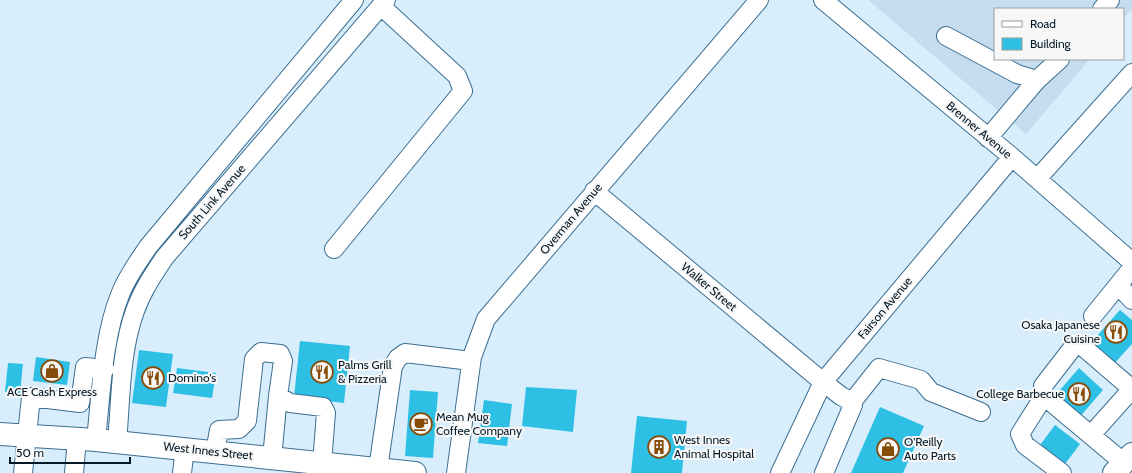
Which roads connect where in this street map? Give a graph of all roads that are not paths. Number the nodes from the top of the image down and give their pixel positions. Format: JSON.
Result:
{"nodes":[{"id":1,"x":354,"y":0,"type":"edge"},
{"id":2,"x":759,"y":0,"type":"edge"},
{"id":3,"x":823,"y":0,"type":"edge"},
{"id":4,"x":1110,"y":0,"type":"edge"},
{"id":5,"x":378,"y":4,"type":"edge"},
{"id":6,"x":1103,"y":8,"type":"edge"},
{"id":7,"x":946,"y":36,"type":"dead end"},
{"id":8,"x":1059,"y":60,"type":"edge"},
{"id":9,"x":1132,"y":72,"type":"edge"},
{"id":10,"x":1037,"y":80,"type":"junction"},
{"id":11,"x":988,"y":138,"type":"junction"},
{"id":12,"x":1012,"y":157,"type":"junction"},
{"id":13,"x":1037,"y":179,"type":"junction"},
{"id":14,"x":594,"y":191,"type":"junction"},
{"id":15,"x":334,"y":249,"type":"dead end"},
{"id":16,"x":1132,"y":262,"type":"edge"},
{"id":17,"x":1132,"y":268,"type":"edge"},
{"id":18,"x":1118,"y":285,"type":"junction"},
{"id":19,"x":1132,"y":300,"type":"edge"},
{"id":20,"x":1092,"y":316,"type":"dead end"},
{"id":21,"x":471,"y":362,"type":"junction"},
{"id":22,"x":104,"y":369,"type":"junction"},
{"id":23,"x":823,"y":382,"type":"junction"},
{"id":24,"x":1132,"y":389,"type":"edge"},
{"id":25,"x":278,"y":396,"type":"junction"},
{"id":26,"x":1044,"y":396,"type":"junction"},
{"id":27,"x":852,"y":402,"type":"junction"},
{"id":28,"x":981,"y":412,"type":"dead end"},
{"id":29,"x":0,"y":434,"type":"edge"},
{"id":30,"x":1090,"y":435,"type":"junction"},
{"id":31,"x":26,"y":436,"type":"junction"},
{"id":32,"x":97,"y":440,"type":"junction"},
{"id":33,"x":185,"y":448,"type":"junction"},
{"id":34,"x":215,"y":452,"type":"junction"},
{"id":35,"x":322,"y":463,"type":"junction"},
{"id":36,"x":1123,"y":463,"type":"edge"},
{"id":37,"x":284,"y":464,"type":"edge"},
{"id":38,"x":354,"y":470,"type":"edge"},
{"id":39,"x":383,"y":471,"type":"edge"},
{"id":40,"x":23,"y":473,"type":"edge"},
{"id":41,"x":74,"y":473,"type":"edge"},
{"id":42,"x":182,"y":473,"type":"edge"},
{"id":43,"x":415,"y":473,"type":"edge"},
{"id":44,"x":456,"y":473,"type":"edge"},
{"id":45,"x":780,"y":473,"type":"edge"},
{"id":46,"x":824,"y":473,"type":"edge"},
{"id":47,"x":1062,"y":473,"type":"edge"}],
"edges":[{"from":1,"to":22,"type":"street","name":"South Link Avenue"},
{"from":2,"to":14,"type":"street","name":"Overman Avenue"},
{"from":3,"to":11,"type":"street","name":"Brenner Avenue"},
{"from":4,"to":6,"type":"street"},
{"from":5,"to":15,"type":"street"},
{"from":5,"to":32,"type":"street","name":"South Link Avenue"},
{"from":7,"to":10,"type":"street"},
{"from":8,"to":10,"type":"street"},
{"from":9,"to":13,"type":"street"},
{"from":10,"to":11,"type":"street"},
{"from":11,"to":12,"type":"street","name":"Brenner Avenue"},
{"from":12,"to":13,"type":"street","name":"Brenner Avenue"},
{"from":12,"to":23,"type":"street","name":"Fairson Avenue"},
{"from":13,"to":16,"type":"street","name":"Brenner Avenue"},
{"from":14,"to":21,"type":"street","name":"Overman Avenue"},
{"from":14,"to":23,"type":"street","name":"Walker Street"},
{"from":17,"to":18,"type":"street"},
{"from":18,"to":19,"type":"street"},
{"from":18,"to":20,"type":"street"},
{"from":21,"to":39,"type":"street"},
{"from":21,"to":44,"type":"street","name":"Overman Avenue"},
{"from":22,"to":31,"type":"street"},
{"from":22,"to":32,"type":"street","name":"South Link Avenue"},
{"from":23,"to":27,"type":"street","name":"Walker Street"},
{"from":23,"to":45,"type":"street","name":"Fairson Avenue"},
{"from":24,"to":26,"type":"street"},
{"from":24,"to":30,"type":"street"},
{"from":25,"to":34,"type":"street"},
{"from":25,"to":35,"type":"street"},
{"from":25,"to":37,"type":"street"},
{"from":26,"to":30,"type":"street"},
{"from":26,"to":47,"type":"street"},
{"from":27,"to":28,"type":"street"},
{"from":27,"to":46,"type":"street"},
{"from":29,"to":31,"type":"main road","name":"West Innes Street"},
{"from":30,"to":36,"type":"street"},
{"from":31,"to":32,"type":"main road","name":"West Innes Street"},
{"from":31,"to":40,"type":"street"},
{"from":32,"to":33,"type":"main road","name":"West Innes Street"},
{"from":32,"to":41,"type":"street"},
{"from":33,"to":34,"type":"main road","name":"West Innes Street"},
{"from":33,"to":42,"type":"street"},
{"from":34,"to":37,"type":"main road","name":"West Innes Street"},
{"from":35,"to":37,"type":"main road","name":"West Innes Street"},
{"from":35,"to":38,"type":"main road","name":"West Innes Street"},
{"from":38,"to":39,"type":"main road","name":"West Innes Street"},
{"from":39,"to":43,"type":"main road","name":"West Innes Street"}]}
